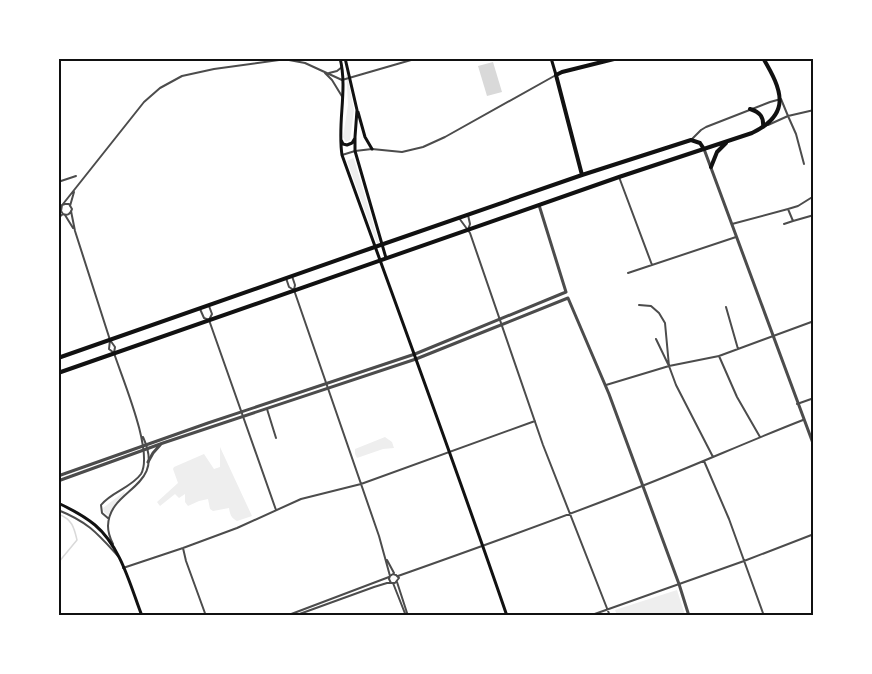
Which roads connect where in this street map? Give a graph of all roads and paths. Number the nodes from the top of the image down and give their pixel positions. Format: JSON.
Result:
{"nodes":[{"id":1,"x":340,"y":58,"type":"edge"},
{"id":2,"x":345,"y":58,"type":"edge"},
{"id":3,"x":418,"y":58,"type":"edge"},
{"id":4,"x":551,"y":58,"type":"edge"},
{"id":5,"x":618,"y":58,"type":"edge"},
{"id":6,"x":763,"y":58,"type":"edge"},
{"id":7,"x":342,"y":67,"type":"junction"},
{"id":8,"x":323,"y":72,"type":"junction"},
{"id":9,"x":556,"y":75,"type":"junction"},
{"id":10,"x":350,"y":79,"type":"junction"},
{"id":11,"x":342,"y":80,"type":"junction"},
{"id":12,"x":343,"y":98,"type":"junction"},
{"id":13,"x":750,"y":109,"type":"junction"},
{"id":14,"x":357,"y":110,"type":"junction"},
{"id":15,"x":813,"y":110,"type":"edge"},
{"id":16,"x":788,"y":116,"type":"junction"},
{"id":17,"x":768,"y":124,"type":"junction"},
{"id":18,"x":763,"y":128,"type":"junction"},
{"id":19,"x":355,"y":137,"type":"junction"},
{"id":20,"x":340,"y":138,"type":"junction"},
{"id":21,"x":691,"y":140,"type":"junction"},
{"id":22,"x":729,"y":141,"type":"junction"},
{"id":23,"x":372,"y":149,"type":"junction"},
{"id":24,"x":704,"y":149,"type":"junction"},
{"id":25,"x":356,"y":151,"type":"junction"},
{"id":26,"x":342,"y":155,"type":"junction"},
{"id":27,"x":804,"y":164,"type":"dead end"},
{"id":28,"x":711,"y":167,"type":"junction"},
{"id":29,"x":582,"y":175,"type":"junction"},
{"id":30,"x":76,"y":177,"type":"dead end"},
{"id":31,"x":619,"y":177,"type":"junction"},
{"id":32,"x":58,"y":182,"type":"edge"},
{"id":33,"x":75,"y":189,"type":"junction"},
{"id":34,"x":813,"y":196,"type":"edge"},
{"id":35,"x":539,"y":205,"type":"junction"},
{"id":36,"x":70,"y":206,"type":"junction"},
{"id":37,"x":61,"y":207,"type":"edge"},
{"id":38,"x":788,"y":209,"type":"junction"},
{"id":39,"x":71,"y":211,"type":"junction"},
{"id":40,"x":64,"y":214,"type":"junction"},
{"id":41,"x":468,"y":215,"type":"junction"},
{"id":42,"x":813,"y":215,"type":"edge"},
{"id":43,"x":58,"y":218,"type":"edge"},
{"id":44,"x":459,"y":218,"type":"junction"},
{"id":45,"x":793,"y":221,"type":"junction"},
{"id":46,"x":732,"y":224,"type":"junction"},
{"id":47,"x":784,"y":224,"type":"dead end"},
{"id":48,"x":468,"y":230,"type":"junction"},
{"id":49,"x":75,"y":231,"type":"junction"},
{"id":50,"x":736,"y":237,"type":"junction"},
{"id":51,"x":381,"y":245,"type":"junction"},
{"id":52,"x":375,"y":247,"type":"junction"},
{"id":53,"x":386,"y":258,"type":"junction"},
{"id":54,"x":380,"y":260,"type":"junction"},
{"id":55,"x":652,"y":265,"type":"junction"},
{"id":56,"x":628,"y":273,"type":"dead end"},
{"id":57,"x":292,"y":276,"type":"junction"},
{"id":58,"x":286,"y":278,"type":"junction"},
{"id":59,"x":294,"y":290,"type":"junction"},
{"id":60,"x":566,"y":292,"type":"junction"},
{"id":61,"x":568,"y":298,"type":"junction"},
{"id":62,"x":639,"y":305,"type":"dead end"},
{"id":63,"x":209,"y":306,"type":"junction"},
{"id":64,"x":726,"y":307,"type":"dead end"},
{"id":65,"x":200,"y":309,"type":"junction"},
{"id":66,"x":500,"y":319,"type":"junction"},
{"id":67,"x":209,"y":320,"type":"junction"},
{"id":68,"x":813,"y":321,"type":"edge"},
{"id":69,"x":501,"y":324,"type":"junction"},
{"id":70,"x":772,"y":336,"type":"junction"},
{"id":71,"x":656,"y":339,"type":"dead end"},
{"id":72,"x":110,"y":340,"type":"junction"},
{"id":73,"x":449,"y":341,"type":"junction"},
{"id":74,"x":451,"y":346,"type":"junction"},
{"id":75,"x":738,"y":349,"type":"junction"},
{"id":76,"x":114,"y":353,"type":"junction"},
{"id":77,"x":415,"y":354,"type":"junction"},
{"id":78,"x":719,"y":356,"type":"junction"},
{"id":79,"x":58,"y":358,"type":"edge"},
{"id":80,"x":416,"y":359,"type":"junction"},
{"id":81,"x":669,"y":366,"type":"junction"},
{"id":82,"x":58,"y":373,"type":"edge"},
{"id":83,"x":327,"y":385,"type":"junction"},
{"id":84,"x":606,"y":385,"type":"junction"},
{"id":85,"x":813,"y":398,"type":"edge"},
{"id":86,"x":797,"y":404,"type":"junction"},
{"id":87,"x":267,"y":409,"type":"junction"},
{"id":88,"x":241,"y":411,"type":"junction"},
{"id":89,"x":243,"y":417,"type":"junction"},
{"id":90,"x":803,"y":420,"type":"junction"},
{"id":91,"x":535,"y":421,"type":"junction"},
{"id":92,"x":760,"y":437,"type":"junction"},
{"id":93,"x":276,"y":438,"type":"dead end"},
{"id":94,"x":163,"y":443,"type":"junction"},
{"id":95,"x":144,"y":444,"type":"junction"},
{"id":96,"x":813,"y":446,"type":"edge"},
{"id":97,"x":146,"y":449,"type":"junction"},
{"id":98,"x":449,"y":453,"type":"junction"},
{"id":99,"x":713,"y":457,"type":"junction"},
{"id":100,"x":704,"y":461,"type":"junction"},
{"id":101,"x":148,"y":462,"type":"junction"},
{"id":102,"x":58,"y":476,"type":"edge"},
{"id":103,"x":65,"y":476,"type":"junction"},
{"id":104,"x":58,"y":481,"type":"edge"},
{"id":105,"x":361,"y":484,"type":"junction"},
{"id":106,"x":643,"y":486,"type":"junction"},
{"id":107,"x":58,"y":503,"type":"edge"},
{"id":108,"x":58,"y":510,"type":"edge"},
{"id":109,"x":276,"y":510,"type":"junction"},
{"id":110,"x":571,"y":514,"type":"junction"},
{"id":111,"x":109,"y":519,"type":"junction"},
{"id":112,"x":813,"y":534,"type":"edge"},
{"id":113,"x":483,"y":546,"type":"junction"},
{"id":114,"x":114,"y":547,"type":"junction"},
{"id":115,"x":183,"y":548,"type":"junction"},
{"id":116,"x":385,"y":554,"type":"junction"},
{"id":117,"x":119,"y":558,"type":"junction"},
{"id":118,"x":744,"y":561,"type":"junction"},
{"id":119,"x":123,"y":568,"type":"junction"},
{"id":120,"x":396,"y":575,"type":"junction"},
{"id":121,"x":390,"y":577,"type":"junction"},
{"id":122,"x":394,"y":583,"type":"junction"},
{"id":123,"x":679,"y":584,"type":"junction"},
{"id":124,"x":312,"y":608,"type":"junction"},
{"id":125,"x":608,"y":610,"type":"junction"},
{"id":126,"x":142,"y":615,"type":"edge"},
{"id":127,"x":206,"y":615,"type":"edge"},
{"id":128,"x":286,"y":615,"type":"edge"},
{"id":129,"x":294,"y":615,"type":"edge"},
{"id":130,"x":315,"y":615,"type":"edge"},
{"id":131,"x":407,"y":615,"type":"edge"},
{"id":132,"x":507,"y":615,"type":"edge"},
{"id":133,"x":589,"y":615,"type":"edge"},
{"id":134,"x":610,"y":615,"type":"edge"},
{"id":135,"x":689,"y":615,"type":"edge"},
{"id":136,"x":764,"y":615,"type":"edge"}],
"edges":[{"from":1,"to":7,"type":"main road"},
{"from":2,"to":10,"type":"main road"},
{"from":3,"to":10,"type":"street"},
{"from":4,"to":9,"type":"main road"},
{"from":5,"to":9,"type":"main road"},
{"from":6,"to":17,"type":"main road"},
{"from":7,"to":8,"type":"street"},
{"from":7,"to":11,"type":"main road"},
{"from":8,"to":11,"type":"street"},
{"from":8,"to":12,"type":"street"},
{"from":8,"to":33,"type":"street"},
{"from":9,"to":23,"type":"street"},
{"from":9,"to":29,"type":"main road"},
{"from":10,"to":11,"type":"street"},
{"from":10,"to":14,"type":"main road"},
{"from":11,"to":12,"type":"main road"},
{"from":12,"to":20,"type":"main road"},
{"from":13,"to":16,"type":"street"},
{"from":13,"to":18,"type":"main road"},
{"from":13,"to":21,"type":"street"},
{"from":14,"to":19,"type":"main road"},
{"from":14,"to":23,"type":"main road"},
{"from":15,"to":16,"type":"street"},
{"from":16,"to":17,"type":"street"},
{"from":16,"to":27,"type":"street"},
{"from":17,"to":18,"type":"main road"},
{"from":18,"to":22,"type":"main road"},
{"from":19,"to":20,"type":"main road"},
{"from":19,"to":25,"type":"main road"},
{"from":20,"to":26,"type":"main road"},
{"from":21,"to":24,"type":"main road"},
{"from":21,"to":29,"type":"main road"},
{"from":22,"to":24,"type":"main road"},
{"from":22,"to":28,"type":"main road"},
{"from":23,"to":25,"type":"street"},
{"from":24,"to":28,"type":"street"},
{"from":24,"to":31,"type":"main road"},
{"from":25,"to":26,"type":"street"},
{"from":25,"to":51,"type":"main road"},
{"from":26,"to":52,"type":"main road"},
{"from":28,"to":46,"type":"street"},
{"from":29,"to":41,"type":"main road"},
{"from":30,"to":32,"type":"street"},
{"from":31,"to":35,"type":"main road"},
{"from":31,"to":55,"type":"street"},
{"from":33,"to":36,"type":"street"},
{"from":33,"to":37,"type":"street"},
{"from":34,"to":38,"type":"street"},
{"from":35,"to":48,"type":"main road"},
{"from":35,"to":60,"type":"street"},
{"from":36,"to":37,"type":"street"},
{"from":36,"to":39,"type":"street"},
{"from":37,"to":40,"type":"street"},
{"from":38,"to":45,"type":"street"},
{"from":38,"to":46,"type":"street"},
{"from":39,"to":40,"type":"street"},
{"from":39,"to":49,"type":"street"},
{"from":40,"to":43,"type":"street"},
{"from":40,"to":49,"type":"street"},
{"from":41,"to":44,"type":"main road"},
{"from":41,"to":48,"type":"street"},
{"from":42,"to":45,"type":"street"},
{"from":44,"to":48,"type":"street"},
{"from":44,"to":51,"type":"main road"},
{"from":45,"to":47,"type":"street"},
{"from":46,"to":50,"type":"street"},
{"from":48,"to":53,"type":"main road"},
{"from":48,"to":66,"type":"street"},
{"from":49,"to":72,"type":"street"},
{"from":50,"to":55,"type":"street"},
{"from":50,"to":70,"type":"street"},
{"from":51,"to":52,"type":"main road"},
{"from":51,"to":53,"type":"main road"},
{"from":52,"to":54,"type":"main road"},
{"from":52,"to":57,"type":"main road"},
{"from":53,"to":54,"type":"main road"},
{"from":54,"to":59,"type":"main road"},
{"from":54,"to":77,"type":"main road"},
{"from":55,"to":56,"type":"street"},
{"from":57,"to":58,"type":"main road"},
{"from":57,"to":59,"type":"street"},
{"from":58,"to":59,"type":"street"},
{"from":58,"to":63,"type":"main road"},
{"from":59,"to":67,"type":"main road"},
{"from":59,"to":83,"type":"street"},
{"from":60,"to":61,"type":"street"},
{"from":60,"to":66,"type":"street"},
{"from":61,"to":69,"type":"street"},
{"from":61,"to":84,"type":"street"},
{"from":62,"to":81,"type":"street"},
{"from":63,"to":65,"type":"main road"},
{"from":63,"to":67,"type":"street"},
{"from":64,"to":75,"type":"street"},
{"from":65,"to":67,"type":"street"},
{"from":65,"to":72,"type":"main road"},
{"from":66,"to":69,"type":"street"},
{"from":66,"to":73,"type":"street"},
{"from":67,"to":76,"type":"main road"},
{"from":67,"to":88,"type":"street"},
{"from":68,"to":70,"type":"street"},
{"from":69,"to":74,"type":"street"},
{"from":69,"to":91,"type":"street"},
{"from":70,"to":75,"type":"street"},
{"from":70,"to":86,"type":"street"},
{"from":71,"to":81,"type":"street"},
{"from":72,"to":76,"type":"street"},
{"from":72,"to":79,"type":"main road"},
{"from":73,"to":74,"type":"street"},
{"from":73,"to":77,"type":"street"},
{"from":74,"to":80,"type":"street"},
{"from":75,"to":78,"type":"street"},
{"from":76,"to":82,"type":"main road"},
{"from":76,"to":95,"type":"street"},
{"from":77,"to":80,"type":"main road"},
{"from":77,"to":83,"type":"street"},
{"from":78,"to":81,"type":"street"},
{"from":78,"to":92,"type":"street"},
{"from":80,"to":83,"type":"street"},
{"from":80,"to":98,"type":"main road"},
{"from":81,"to":84,"type":"street"},
{"from":81,"to":99,"type":"street"},
{"from":83,"to":87,"type":"street"},
{"from":83,"to":88,"type":"street"},
{"from":83,"to":105,"type":"street"},
{"from":84,"to":106,"type":"street"},
{"from":85,"to":86,"type":"street"},
{"from":86,"to":90,"type":"street"},
{"from":87,"to":89,"type":"street"},
{"from":87,"to":93,"type":"street"},
{"from":88,"to":89,"type":"street"},
{"from":88,"to":95,"type":"street"},
{"from":89,"to":94,"type":"street"},
{"from":89,"to":109,"type":"street"},
{"from":90,"to":92,"type":"street"},
{"from":90,"to":96,"type":"street"},
{"from":91,"to":98,"type":"street"},
{"from":91,"to":110,"type":"street"},
{"from":92,"to":99,"type":"street"},
{"from":94,"to":97,"type":"street"},
{"from":94,"to":101,"type":"street"},
{"from":95,"to":97,"type":"street"},
{"from":95,"to":103,"type":"street"},
{"from":97,"to":101,"type":"street"},
{"from":97,"to":103,"type":"street"},
{"from":97,"to":111,"type":"street"},
{"from":98,"to":105,"type":"street"},
{"from":98,"to":113,"type":"main road"},
{"from":99,"to":100,"type":"street"},
{"from":100,"to":106,"type":"street"},
{"from":100,"to":118,"type":"street"},
{"from":101,"to":111,"type":"street"},
{"from":102,"to":103,"type":"street"},
{"from":103,"to":104,"type":"street"},
{"from":105,"to":109,"type":"street"},
{"from":105,"to":116,"type":"street"},
{"from":106,"to":110,"type":"street"},
{"from":106,"to":123,"type":"street"},
{"from":107,"to":114,"type":"main road"},
{"from":108,"to":117,"type":"street"},
{"from":109,"to":115,"type":"street"},
{"from":110,"to":113,"type":"street"},
{"from":110,"to":125,"type":"street"},
{"from":111,"to":114,"type":"street"},
{"from":112,"to":118,"type":"street"},
{"from":113,"to":120,"type":"street"},
{"from":113,"to":132,"type":"main road"},
{"from":114,"to":117,"type":"main road"},
{"from":115,"to":119,"type":"street"},
{"from":115,"to":127,"type":"street"},
{"from":116,"to":120,"type":"street"},
{"from":116,"to":121,"type":"street"},
{"from":117,"to":119,"type":"main road"},
{"from":118,"to":123,"type":"street"},
{"from":118,"to":136,"type":"street"},
{"from":119,"to":126,"type":"main road"},
{"from":120,"to":121,"type":"street"},
{"from":120,"to":122,"type":"street"},
{"from":121,"to":122,"type":"street"},
{"from":121,"to":124,"type":"street"},
{"from":122,"to":124,"type":"street"},
{"from":122,"to":131,"type":"street"},
{"from":123,"to":125,"type":"street"},
{"from":123,"to":135,"type":"street"},
{"from":124,"to":128,"type":"street"},
{"from":124,"to":129,"type":"street"},
{"from":124,"to":130,"type":"street"},
{"from":125,"to":133,"type":"street"},
{"from":125,"to":134,"type":"street"}]}
